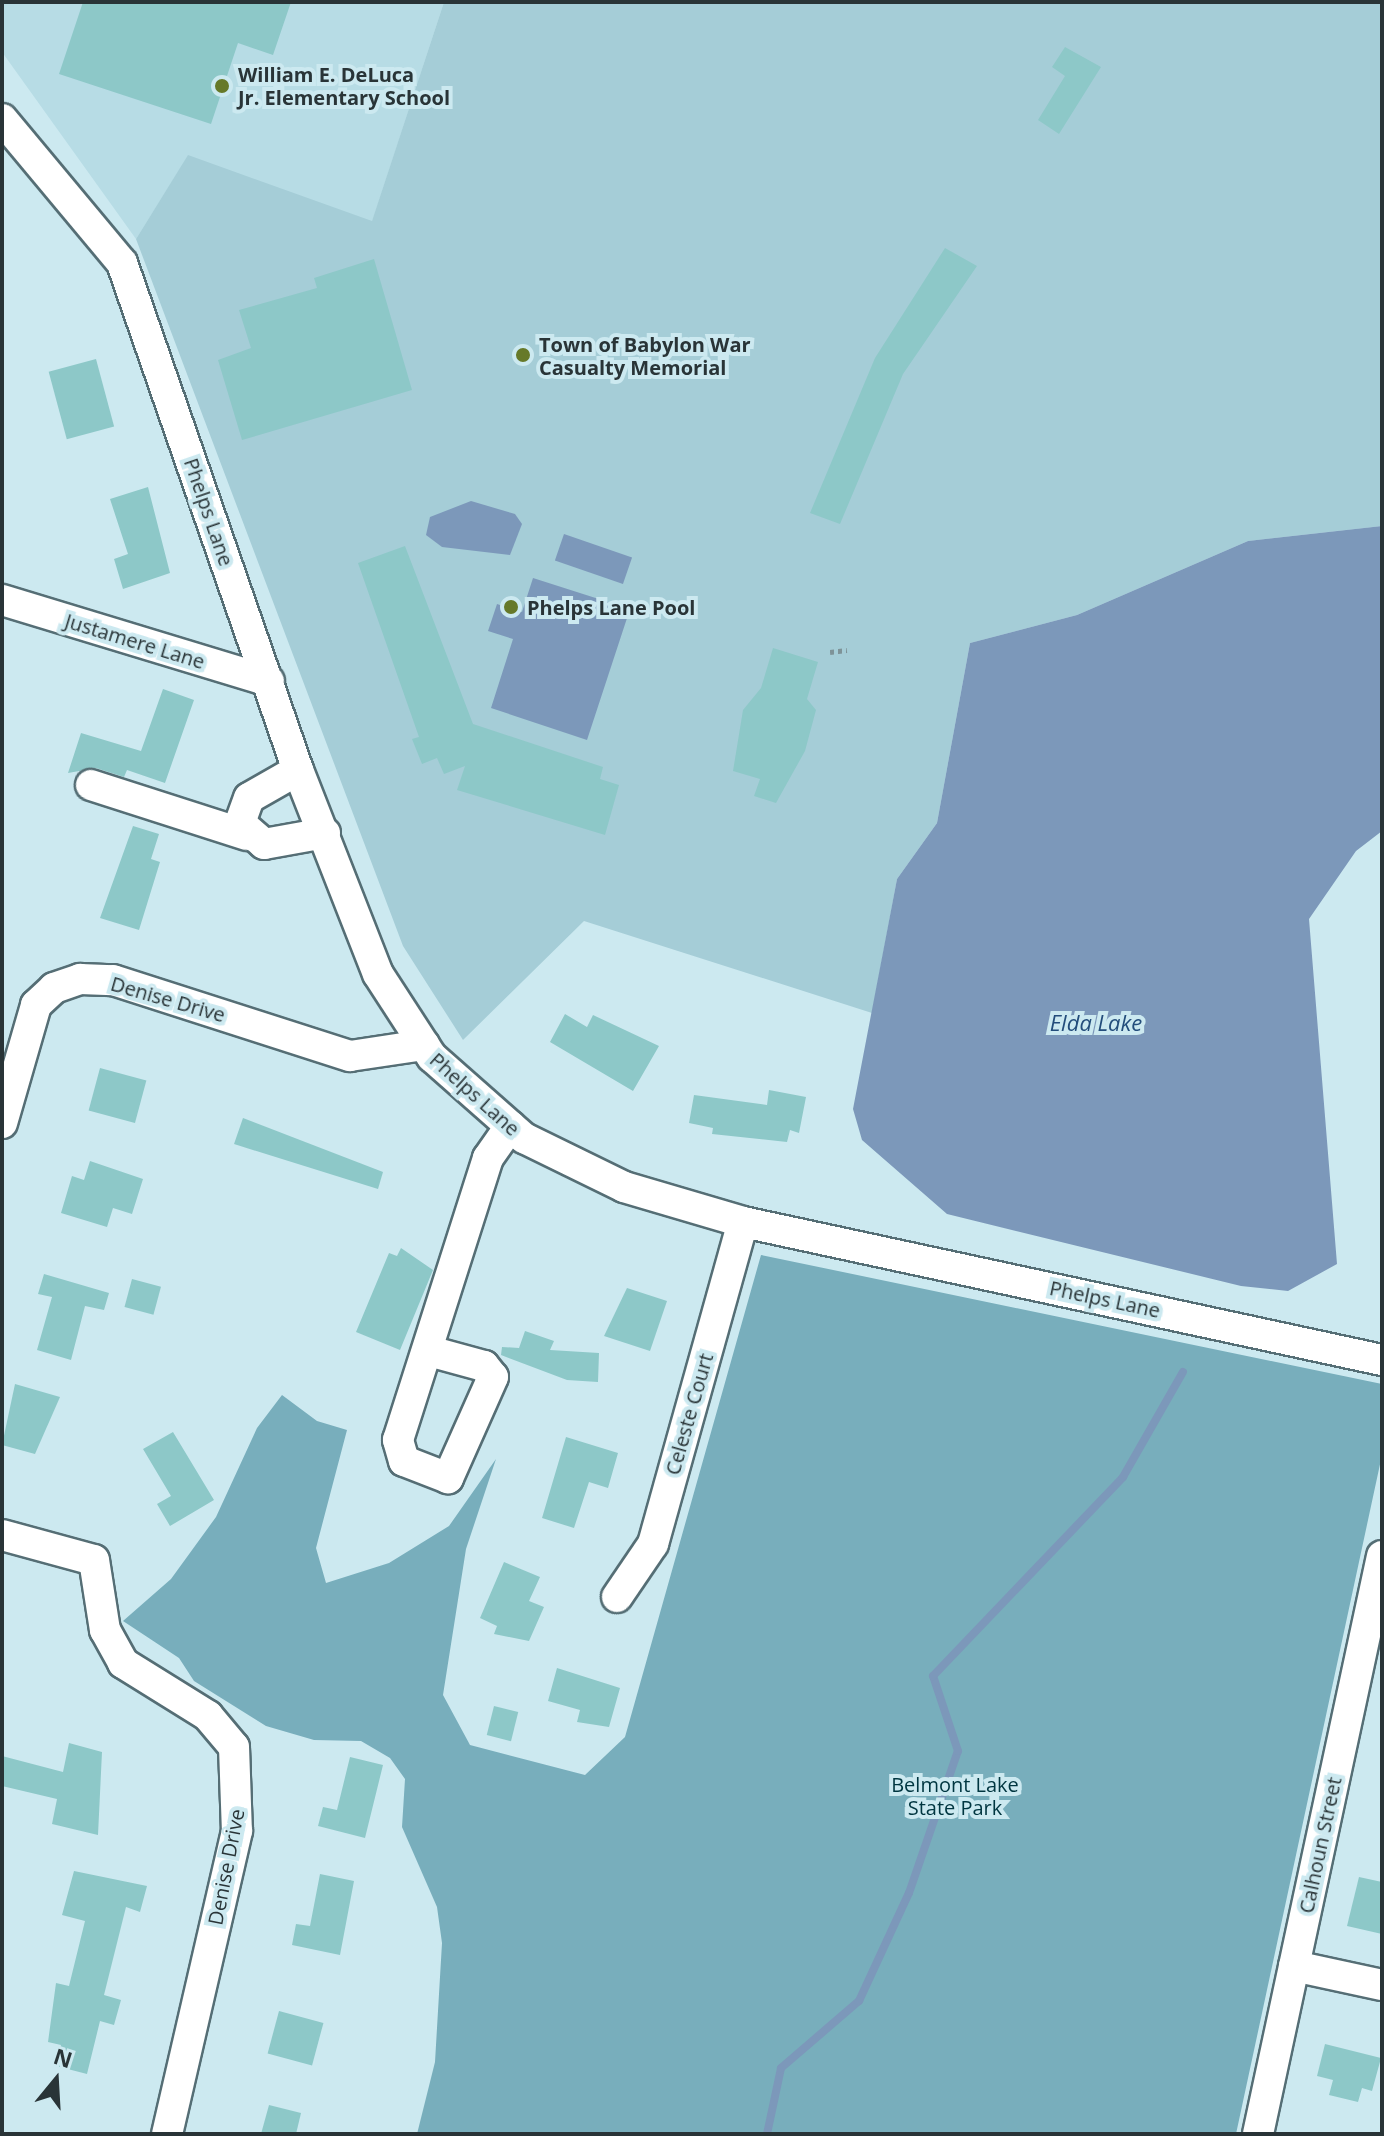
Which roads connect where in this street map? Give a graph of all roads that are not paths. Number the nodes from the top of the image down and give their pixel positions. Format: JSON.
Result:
{"nodes":[{"id":1,"x":2,"y":119,"type":"edge"},
{"id":2,"x":2,"y":600,"type":"edge"},
{"id":3,"x":269,"y":681,"type":"junction"},
{"id":4,"x":298,"y":770,"type":"junction"},
{"id":5,"x":91,"y":785,"type":"dead end"},
{"id":6,"x":325,"y":833,"type":"junction"},
{"id":7,"x":247,"y":835,"type":"junction"},
{"id":8,"x":424,"y":1045,"type":"junction"},
{"id":9,"x":3,"y":1113,"type":"edge"},
{"id":10,"x":510,"y":1126,"type":"junction"},
{"id":11,"x":743,"y":1222,"type":"junction"},
{"id":12,"x":429,"y":1351,"type":"dead end"},
{"id":13,"x":1382,"y":1360,"type":"edge"},
{"id":14,"x":2,"y":1535,"type":"edge"},
{"id":15,"x":1382,"y":1556,"type":"edge"},
{"id":16,"x":617,"y":1597,"type":"dead end"},
{"id":17,"x":1370,"y":1674,"type":"edge"},
{"id":18,"x":1294,"y":1966,"type":"junction"},
{"id":19,"x":1382,"y":1985,"type":"edge"},
{"id":20,"x":167,"y":2134,"type":"edge"},
{"id":21,"x":1258,"y":2134,"type":"edge"}],
"edges":[{"from":1,"to":3,"type":"street","name":"Phelps Lane"},
{"from":2,"to":3,"type":"street","name":"Justamere Lane"},
{"from":3,"to":4,"type":"street","name":"Phelps Lane"},
{"from":4,"to":6,"type":"street","name":"Phelps Lane"},
{"from":4,"to":7,"type":"street"},
{"from":5,"to":7,"type":"street"},
{"from":6,"to":7,"type":"street"},
{"from":6,"to":8,"type":"street","name":"Phelps Lane"},
{"from":8,"to":9,"type":"street","name":"Denise Drive"},
{"from":8,"to":10,"type":"street","name":"Phelps Lane"},
{"from":10,"to":11,"type":"street","name":"Phelps Lane"},
{"from":10,"to":12,"type":"street"},
{"from":11,"to":13,"type":"street","name":"Phelps Lane"},
{"from":11,"to":16,"type":"street","name":"Celeste Court"},
{"from":14,"to":20,"type":"street","name":"Denise Drive"},
{"from":15,"to":17,"type":"street","name":"Calhoun Street"},
{"from":17,"to":18,"type":"street","name":"Calhoun Street"},
{"from":18,"to":19,"type":"street"},
{"from":18,"to":21,"type":"street","name":"Calhoun Street"}]}
